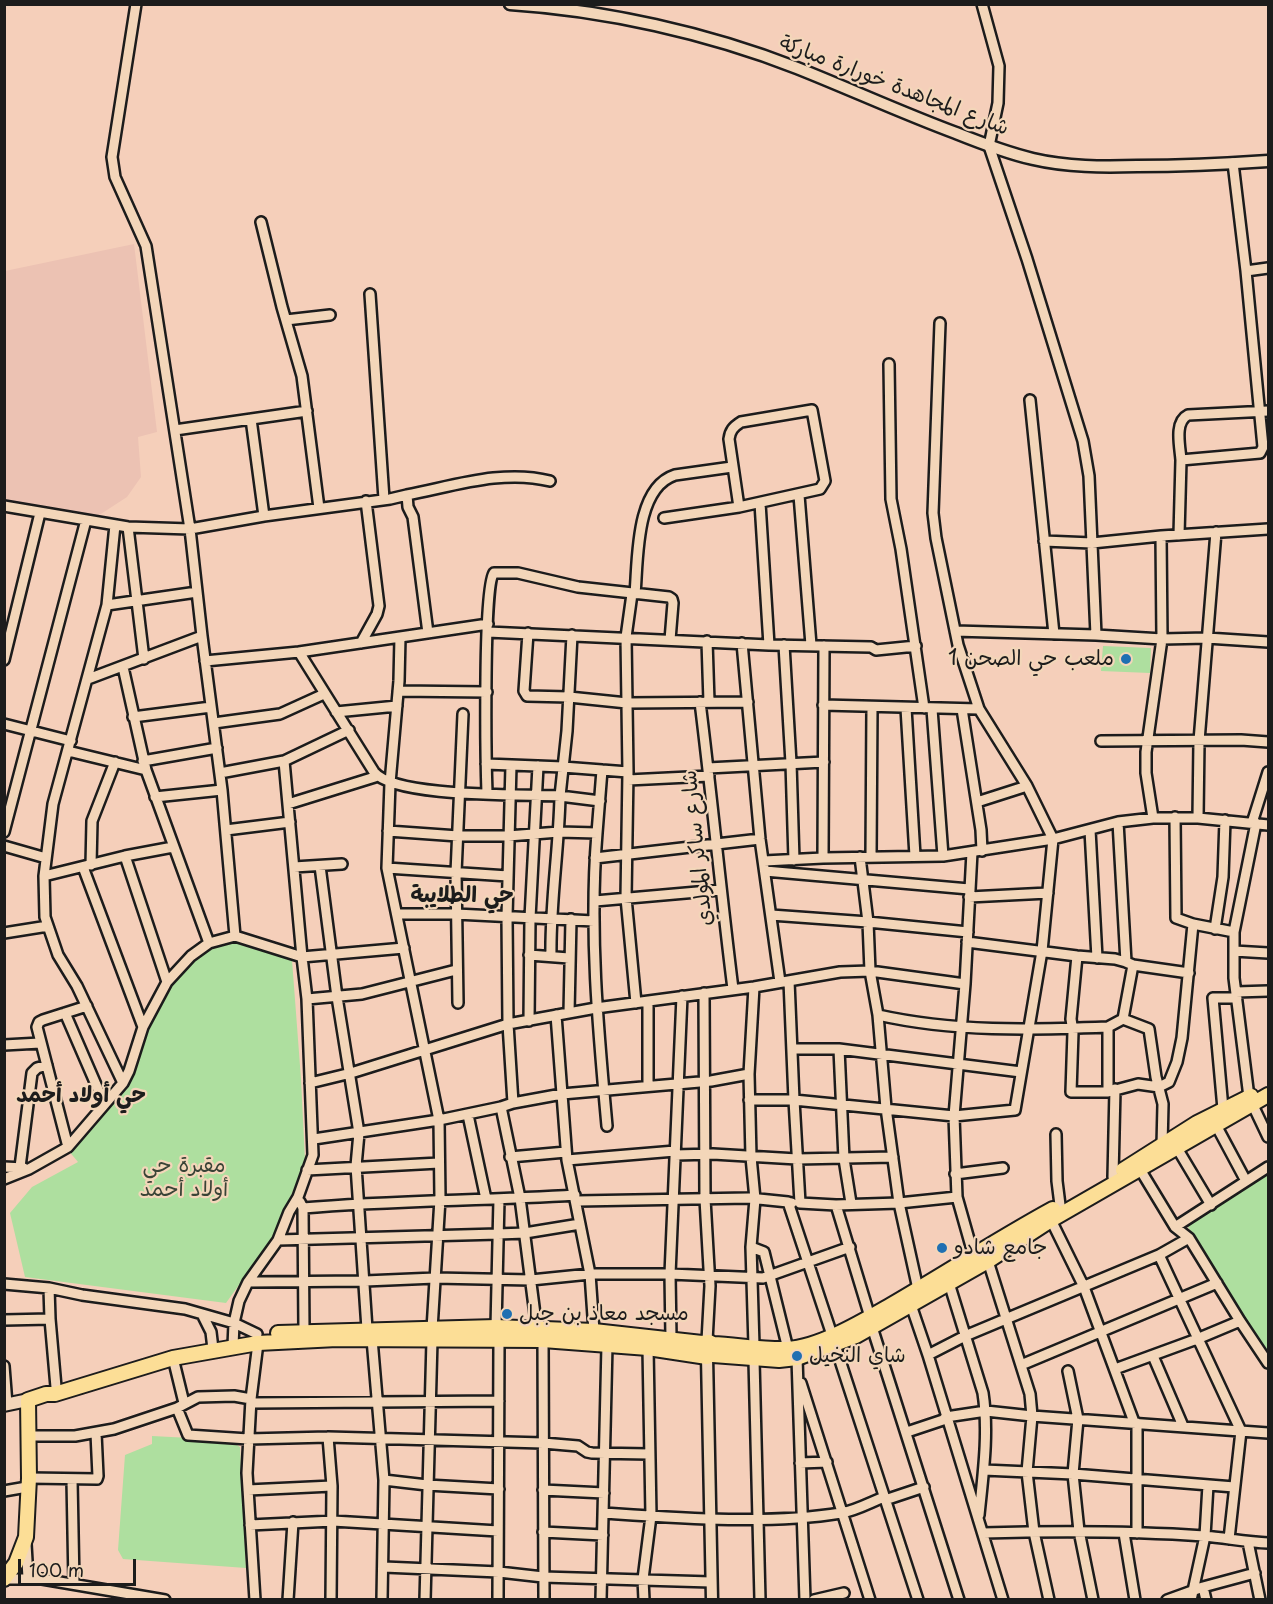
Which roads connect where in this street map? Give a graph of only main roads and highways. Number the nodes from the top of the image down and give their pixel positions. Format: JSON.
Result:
{"nodes":[{"id":1,"x":1269,"y":1086,"type":"edge"},
{"id":2,"x":1269,"y":1095,"type":"edge"},
{"id":3,"x":1251,"y":1101,"type":"junction"},
{"id":4,"x":1138,"y":1166,"type":"junction"},
{"id":5,"x":871,"y":1322,"type":"junction"},
{"id":6,"x":369,"y":1334,"type":"junction"},
{"id":7,"x":540,"y":1335,"type":"junction"},
{"id":8,"x":257,"y":1338,"type":"junction"},
{"id":9,"x":213,"y":1345,"type":"junction"},
{"id":10,"x":707,"y":1349,"type":"junction"},
{"id":11,"x":51,"y":1391,"type":"junction"},
{"id":12,"x":28,"y":1400,"type":"junction"},
{"id":13,"x":6,"y":1405,"type":"edge"},
{"id":14,"x":5,"y":1579,"type":"edge"}],
"edges":[{"from":1,"to":3,"type":"main road"},
{"from":2,"to":3,"type":"main road"},
{"from":3,"to":4,"type":"main road"},
{"from":3,"to":4,"type":"main road"},
{"from":4,"to":5,"type":"main road"},
{"from":4,"to":5,"type":"main road"},
{"from":5,"to":10,"type":"main road"},
{"from":6,"to":7,"type":"main road"},
{"from":6,"to":8,"type":"main road"},
{"from":6,"to":8,"type":"main road"},
{"from":7,"to":10,"type":"main road"},
{"from":7,"to":10,"type":"main road"},
{"from":8,"to":9,"type":"main road"},
{"from":9,"to":11,"type":"main road"},
{"from":9,"to":11,"type":"main road"},
{"from":11,"to":12,"type":"main road"},
{"from":12,"to":13,"type":"main road"},
{"from":12,"to":14,"type":"main road"}]}
